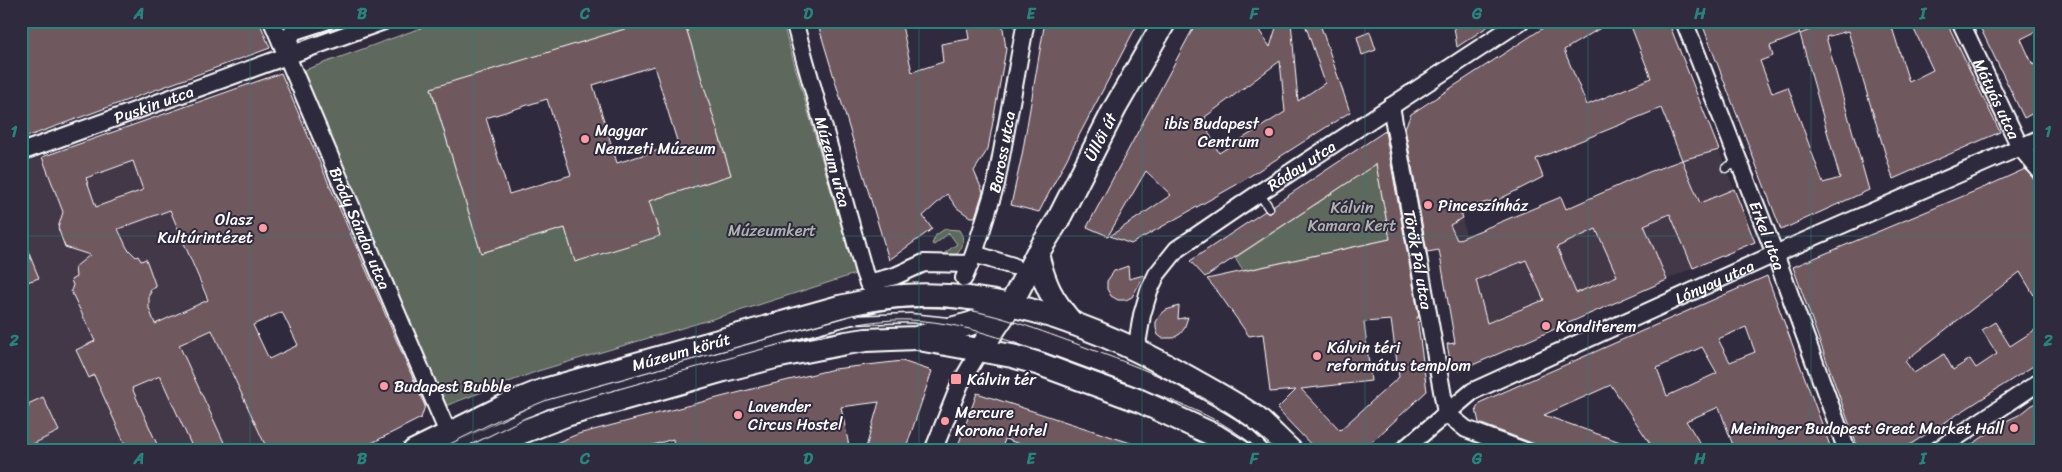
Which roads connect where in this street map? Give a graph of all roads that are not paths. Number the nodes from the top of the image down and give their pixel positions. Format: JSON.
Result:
{"nodes":[{"id":1,"x":272,"y":21,"type":"edge"},
{"id":2,"x":326,"y":21,"type":"edge"},
{"id":3,"x":384,"y":21,"type":"edge"},
{"id":4,"x":794,"y":21,"type":"edge"},
{"id":5,"x":1026,"y":21,"type":"edge"},
{"id":6,"x":1165,"y":21,"type":"edge"},
{"id":7,"x":1521,"y":21,"type":"edge"},
{"id":8,"x":1684,"y":21,"type":"edge"},
{"id":9,"x":1960,"y":21,"type":"edge"},
{"id":10,"x":287,"y":56,"type":"junction"},
{"id":11,"x":1391,"y":106,"type":"junction"},
{"id":12,"x":2041,"y":138,"type":"edge"},
{"id":13,"x":2020,"y":147,"type":"junction"},
{"id":14,"x":21,"y":152,"type":"edge"},
{"id":15,"x":2041,"y":172,"type":"edge"},
{"id":16,"x":1259,"y":192,"type":"junction"},
{"id":17,"x":1270,"y":208,"type":"dead end"},
{"id":18,"x":1037,"y":254,"type":"junction"},
{"id":19,"x":1775,"y":254,"type":"junction"},
{"id":20,"x":1014,"y":266,"type":"dead end"},
{"id":21,"x":968,"y":274,"type":"junction"},
{"id":22,"x":871,"y":300,"type":"junction"},
{"id":23,"x":1011,"y":304,"type":"junction"},
{"id":24,"x":852,"y":320,"type":"junction"},
{"id":25,"x":1072,"y":323,"type":"junction"},
{"id":26,"x":970,"y":324,"type":"junction"},
{"id":27,"x":916,"y":338,"type":"junction"},
{"id":28,"x":980,"y":350,"type":"junction"},
{"id":29,"x":1136,"y":350,"type":"junction"},
{"id":30,"x":728,"y":353,"type":"junction"},
{"id":31,"x":775,"y":357,"type":"junction"},
{"id":32,"x":2041,"y":381,"type":"edge"},
{"id":33,"x":1446,"y":413,"type":"junction"},
{"id":34,"x":452,"y":446,"type":"edge"},
{"id":35,"x":414,"y":451,"type":"edge"},
{"id":36,"x":482,"y":451,"type":"edge"},
{"id":37,"x":933,"y":451,"type":"edge"},
{"id":38,"x":1240,"y":451,"type":"edge"},
{"id":39,"x":1291,"y":451,"type":"edge"},
{"id":40,"x":1402,"y":451,"type":"edge"},
{"id":41,"x":1525,"y":451,"type":"edge"},
{"id":42,"x":1846,"y":451,"type":"edge"},
{"id":43,"x":1936,"y":451,"type":"edge"}],
"edges":[{"from":1,"to":10,"type":"street","name":"Bródy Sándor utca"},
{"from":2,"to":10,"type":"street"},
{"from":3,"to":10,"type":"street","name":"Puskin utca"},
{"from":4,"to":22,"type":"street","name":"Múzeum utca"},
{"from":5,"to":21,"type":"street","name":"Baross utca"},
{"from":6,"to":18,"type":"main road","name":"Üllői út"},
{"from":7,"to":11,"type":"street","name":"Ráday utca"},
{"from":8,"to":19,"type":"street","name":"Erkel utca"},
{"from":9,"to":13,"type":"street","name":"Mátyás utca"},
{"from":10,"to":14,"type":"street","name":"Puskin utca"},
{"from":10,"to":34,"type":"street","name":"Bródy Sándor utca"},
{"from":11,"to":16,"type":"street","name":"Ráday utca"},
{"from":11,"to":33,"type":"street","name":"Török Pál utca"},
{"from":12,"to":13,"type":"street","name":"Lónyay utca"},
{"from":13,"to":15,"type":"street","name":"Mátyás utca"},
{"from":13,"to":19,"type":"street","name":"Lónyay utca"},
{"from":16,"to":17,"type":"lane"},
{"from":16,"to":29,"type":"street","name":"Ráday utca"},
{"from":18,"to":21,"type":"main road"},
{"from":18,"to":23,"type":"main road"},
{"from":18,"to":25,"type":"main road"},
{"from":19,"to":33,"type":"street","name":"Lónyay utca"},
{"from":19,"to":42,"type":"street","name":"Erkel utca"},
{"from":20,"to":21,"type":"street"},
{"from":21,"to":22,"type":"main road"},
{"from":21,"to":22,"type":"street"},
{"from":21,"to":23,"type":"main road"},
{"from":22,"to":24,"type":"lane","name":"Múzeum körút"},
{"from":22,"to":34,"type":"main road","name":"Múzeum körút"},
{"from":23,"to":25,"type":"main road"},
{"from":23,"to":26,"type":"main road"},
{"from":23,"to":28,"type":"main road"},
{"from":24,"to":26,"type":"lane","name":"Múzeum körút"},
{"from":24,"to":30,"type":"lane","name":"Múzeum körút"},
{"from":25,"to":29,"type":"main road"},
{"from":26,"to":27,"type":"main road"},
{"from":27,"to":28,"type":"main road"},
{"from":27,"to":31,"type":"main road","name":"Múzeum körút"},
{"from":28,"to":37,"type":"street"},
{"from":28,"to":38,"type":"main road"},
{"from":29,"to":39,"type":"main road"},
{"from":30,"to":31,"type":"lane","name":"Múzeum körút"},
{"from":30,"to":34,"type":"lane","name":"Múzeum körút"},
{"from":31,"to":36,"type":"main road","name":"Múzeum körút"},
{"from":32,"to":43,"type":"street"},
{"from":33,"to":40,"type":"street","name":"Lónyay utca"},
{"from":33,"to":41,"type":"street"},
{"from":34,"to":35,"type":"main road","name":"Múzeum körút"}]}
